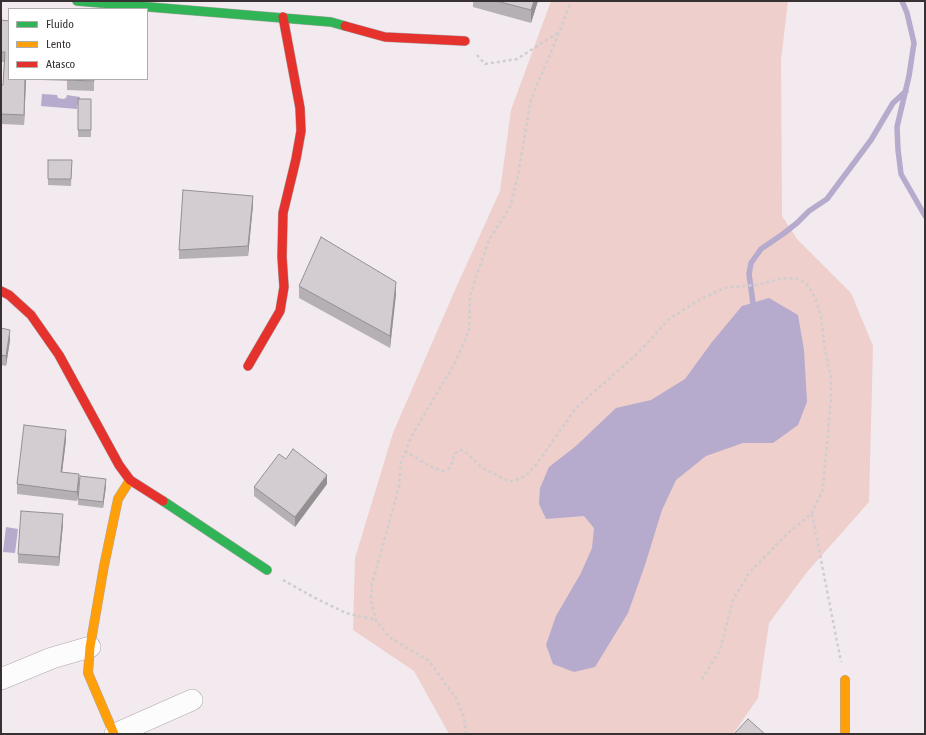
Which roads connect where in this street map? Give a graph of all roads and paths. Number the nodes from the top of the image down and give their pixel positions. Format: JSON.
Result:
{"nodes":[{"id":1,"x":77,"y":1,"type":"edge"},
{"id":2,"x":571,"y":1,"type":"edge"},
{"id":3,"x":283,"y":17,"type":"junction"},
{"id":4,"x":560,"y":32,"type":"junction"},
{"id":5,"x":465,"y":41,"type":"joint"},
{"id":6,"x":1,"y":291,"type":"edge"},
{"id":7,"x":248,"y":366,"type":"dead end"},
{"id":8,"x":405,"y":452,"type":"junction"},
{"id":9,"x":130,"y":480,"type":"junction"},
{"id":10,"x":812,"y":513,"type":"junction"},
{"id":11,"x":267,"y":570,"type":"joint"},
{"id":12,"x":376,"y":620,"type":"junction"},
{"id":13,"x":90,"y":647,"type":"junction"},
{"id":14,"x":1,"y":679,"type":"edge"},
{"id":15,"x":702,"y":679,"type":"dead end"},
{"id":16,"x":845,"y":680,"type":"joint"},
{"id":17,"x":192,"y":700,"type":"dead end"},
{"id":18,"x":115,"y":734,"type":"edge"},
{"id":19,"x":466,"y":734,"type":"edge"},
{"id":20,"x":845,"y":734,"type":"edge"}],
"edges":[{"from":1,"to":3,"type":"street"},
{"from":2,"to":4,"type":"path"},
{"from":3,"to":5,"type":"street"},
{"from":3,"to":7,"type":"street"},
{"from":4,"to":5,"type":"path"},
{"from":4,"to":8,"type":"path"},
{"from":6,"to":9,"type":"street"},
{"from":8,"to":10,"type":"path"},
{"from":8,"to":12,"type":"path"},
{"from":9,"to":11,"type":"street"},
{"from":9,"to":13,"type":"street"},
{"from":10,"to":15,"type":"path"},
{"from":10,"to":16,"type":"path"},
{"from":11,"to":12,"type":"path"},
{"from":12,"to":19,"type":"path"},
{"from":13,"to":14,"type":"street"},
{"from":13,"to":18,"type":"street"},
{"from":16,"to":20,"type":"street"},
{"from":17,"to":18,"type":"street"}]}
